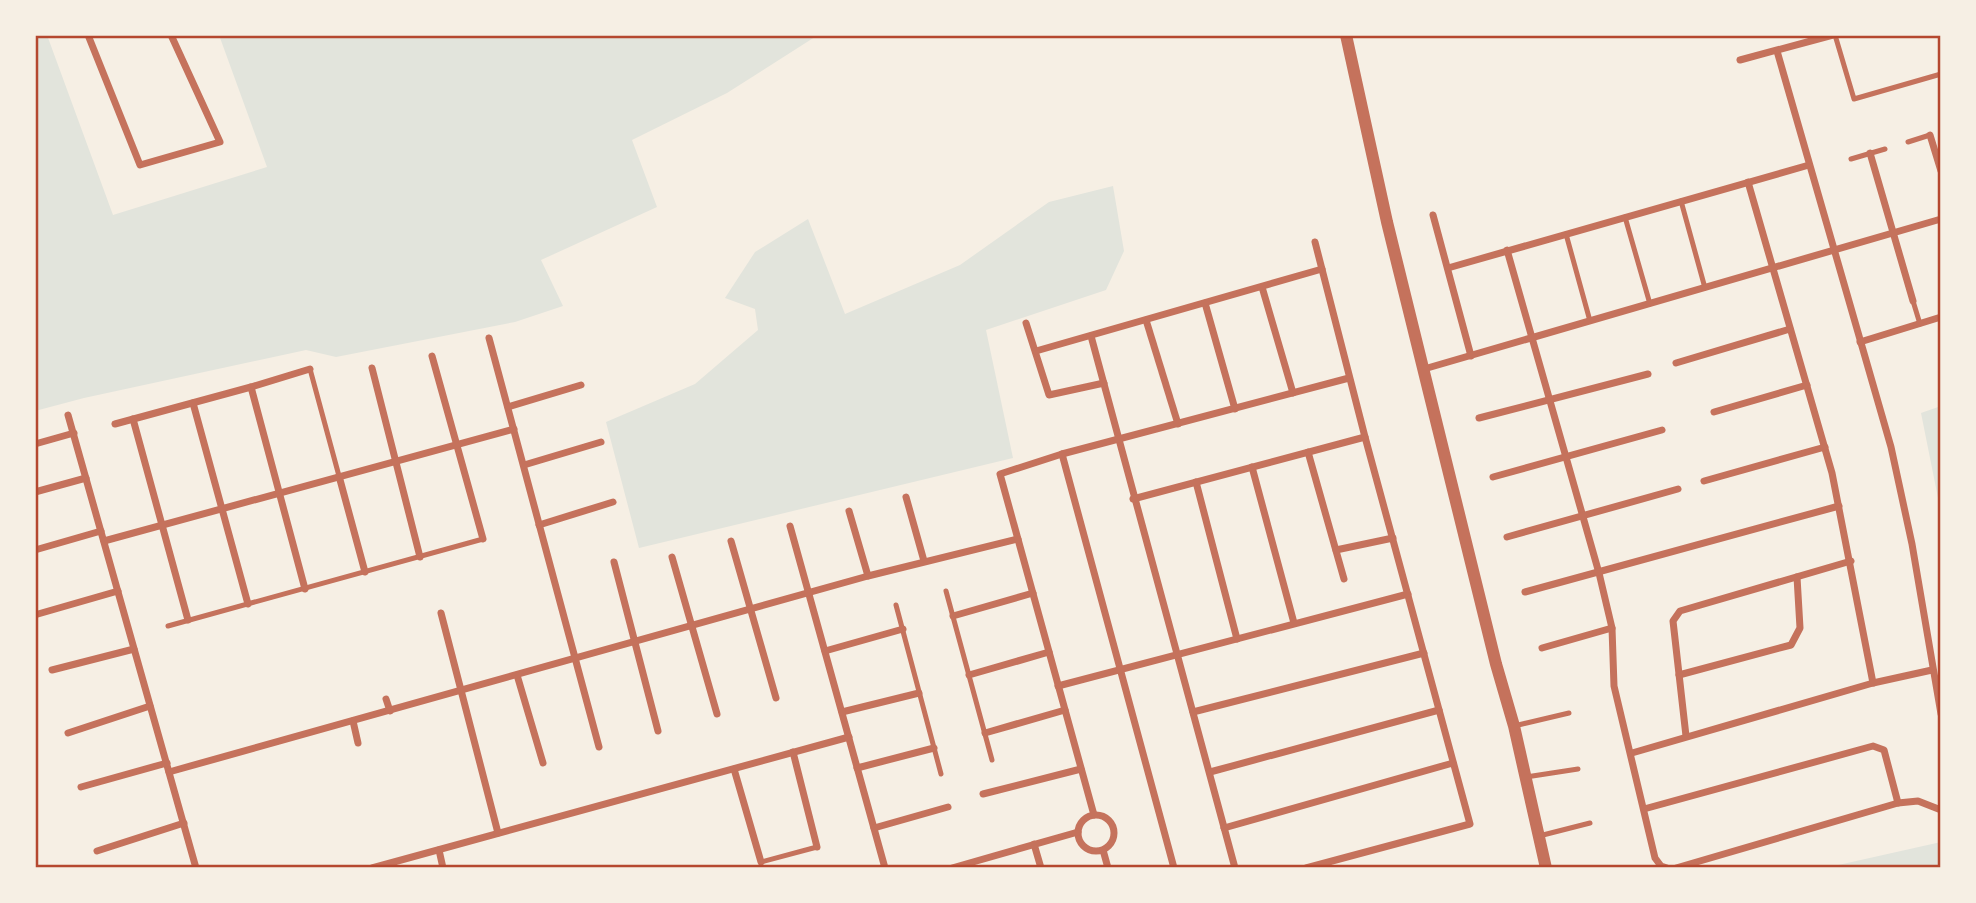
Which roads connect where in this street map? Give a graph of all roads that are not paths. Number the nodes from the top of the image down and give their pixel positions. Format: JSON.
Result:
{"nodes":[{"id":1,"x":88,"y":35,"type":"edge"},
{"id":2,"x":171,"y":35,"type":"edge"},
{"id":3,"x":1346,"y":35,"type":"edge"},
{"id":4,"x":1834,"y":35,"type":"edge"},
{"id":5,"x":1777,"y":51,"type":"junction"},
{"id":6,"x":1740,"y":60,"type":"dead end"},
{"id":7,"x":1941,"y":74,"type":"edge"},
{"id":8,"x":1930,"y":135,"type":"joint"},
{"id":9,"x":1908,"y":142,"type":"dead end"},
{"id":10,"x":1885,"y":149,"type":"dead end"},
{"id":11,"x":1870,"y":153,"type":"junction"},
{"id":12,"x":1851,"y":159,"type":"dead end"},
{"id":13,"x":1809,"y":165,"type":"junction"},
{"id":14,"x":1941,"y":171,"type":"edge"},
{"id":15,"x":1748,"y":182,"type":"junction"},
{"id":16,"x":1682,"y":201,"type":"junction"},
{"id":17,"x":1433,"y":215,"type":"dead end"},
{"id":18,"x":1625,"y":217,"type":"junction"},
{"id":19,"x":1941,"y":219,"type":"edge"},
{"id":20,"x":1894,"y":233,"type":"junction"},
{"id":21,"x":1566,"y":234,"type":"junction"},
{"id":22,"x":1315,"y":242,"type":"dead end"},
{"id":23,"x":1507,"y":250,"type":"junction"},
{"id":24,"x":1833,"y":250,"type":"junction"},
{"id":25,"x":1448,"y":268,"type":"junction"},
{"id":26,"x":1773,"y":268,"type":"junction"},
{"id":27,"x":1322,"y":270,"type":"junction"},
{"id":28,"x":1262,"y":287,"type":"junction"},
{"id":29,"x":1705,"y":288,"type":"junction"},
{"id":30,"x":1913,"y":301,"type":"joint"},
{"id":31,"x":1205,"y":303,"type":"junction"},
{"id":32,"x":1650,"y":304,"type":"junction"},
{"id":33,"x":1941,"y":317,"type":"edge"},
{"id":34,"x":1146,"y":320,"type":"junction"},
{"id":35,"x":1590,"y":321,"type":"junction"},
{"id":36,"x":1026,"y":323,"type":"dead end"},
{"id":37,"x":1920,"y":324,"type":"junction"},
{"id":38,"x":1790,"y":329,"type":"junction"},
{"id":39,"x":1091,"y":336,"type":"junction"},
{"id":40,"x":489,"y":338,"type":"dead end"},
{"id":41,"x":1533,"y":338,"type":"junction"},
{"id":42,"x":1860,"y":342,"type":"junction"},
{"id":43,"x":1036,"y":351,"type":"junction"},
{"id":44,"x":432,"y":355,"type":"dead end"},
{"id":45,"x":1471,"y":356,"type":"junction"},
{"id":46,"x":1676,"y":363,"type":"dead end"},
{"id":47,"x":372,"y":368,"type":"dead end"},
{"id":48,"x":310,"y":369,"type":"joint"},
{"id":49,"x":1424,"y":369,"type":"junction"},
{"id":50,"x":1648,"y":374,"type":"dead end"},
{"id":51,"x":1349,"y":378,"type":"junction"},
{"id":52,"x":1104,"y":383,"type":"junction"},
{"id":53,"x":581,"y":385,"type":"dead end"},
{"id":54,"x":1807,"y":385,"type":"junction"},
{"id":55,"x":251,"y":387,"type":"junction"},
{"id":56,"x":1293,"y":393,"type":"junction"},
{"id":57,"x":1551,"y":400,"type":"junction"},
{"id":58,"x":193,"y":403,"type":"junction"},
{"id":59,"x":508,"y":407,"type":"junction"},
{"id":60,"x":1235,"y":408,"type":"junction"},
{"id":61,"x":1714,"y":412,"type":"dead end"},
{"id":62,"x":68,"y":415,"type":"dead end"},
{"id":63,"x":1479,"y":418,"type":"dead end"},
{"id":64,"x":133,"y":419,"type":"junction"},
{"id":65,"x":115,"y":424,"type":"dead end"},
{"id":66,"x":1178,"y":424,"type":"junction"},
{"id":67,"x":514,"y":429,"type":"junction"},
{"id":68,"x":1662,"y":430,"type":"dead end"},
{"id":69,"x":74,"y":433,"type":"junction"},
{"id":70,"x":1364,"y":437,"type":"junction"},
{"id":71,"x":1118,"y":440,"type":"junction"},
{"id":72,"x":601,"y":442,"type":"dead end"},
{"id":73,"x":35,"y":444,"type":"edge"},
{"id":74,"x":457,"y":445,"type":"junction"},
{"id":75,"x":1825,"y":447,"type":"junction"},
{"id":76,"x":1308,"y":452,"type":"junction"},
{"id":77,"x":1062,"y":454,"type":"junction"},
{"id":78,"x":1567,"y":457,"type":"junction"},
{"id":79,"x":396,"y":461,"type":"junction"},
{"id":80,"x":524,"y":465,"type":"junction"},
{"id":81,"x":1252,"y":467,"type":"junction"},
{"id":82,"x":339,"y":477,"type":"junction"},
{"id":83,"x":1493,"y":477,"type":"dead end"},
{"id":84,"x":86,"y":478,"type":"junction"},
{"id":85,"x":1704,"y":481,"type":"dead end"},
{"id":86,"x":1196,"y":482,"type":"junction"},
{"id":87,"x":1678,"y":489,"type":"dead end"},
{"id":88,"x":35,"y":492,"type":"edge"},
{"id":89,"x":279,"y":493,"type":"junction"},
{"id":90,"x":906,"y":497,"type":"dead end"},
{"id":91,"x":1133,"y":499,"type":"junction"},
{"id":92,"x":613,"y":502,"type":"dead end"},
{"id":93,"x":1839,"y":506,"type":"junction"},
{"id":94,"x":222,"y":508,"type":"junction"},
{"id":95,"x":849,"y":511,"type":"dead end"},
{"id":96,"x":1584,"y":517,"type":"junction"},
{"id":97,"x":162,"y":525,"type":"junction"},
{"id":98,"x":539,"y":525,"type":"junction"},
{"id":99,"x":790,"y":526,"type":"dead end"},
{"id":100,"x":101,"y":531,"type":"junction"},
{"id":101,"x":1507,"y":537,"type":"dead end"},
{"id":102,"x":1393,"y":538,"type":"junction"},
{"id":103,"x":482,"y":539,"type":"joint"},
{"id":104,"x":1018,"y":539,"type":"junction"},
{"id":105,"x":104,"y":541,"type":"junction"},
{"id":106,"x":731,"y":541,"type":"dead end"},
{"id":107,"x":35,"y":550,"type":"edge"},
{"id":108,"x":1336,"y":550,"type":"junction"},
{"id":109,"x":420,"y":557,"type":"junction"},
{"id":110,"x":672,"y":557,"type":"dead end"},
{"id":111,"x":924,"y":561,"type":"junction"},
{"id":112,"x":614,"y":562,"type":"dead end"},
{"id":113,"x":1851,"y":562,"type":"junction"},
{"id":114,"x":365,"y":572,"type":"junction"},
{"id":115,"x":1599,"y":573,"type":"junction"},
{"id":116,"x":868,"y":576,"type":"junction"},
{"id":117,"x":1797,"y":577,"type":"junction"},
{"id":118,"x":1345,"y":579,"type":"dead end"},
{"id":119,"x":305,"y":589,"type":"junction"},
{"id":120,"x":118,"y":591,"type":"junction"},
{"id":121,"x":946,"y":591,"type":"dead end"},
{"id":122,"x":1525,"y":592,"type":"dead end"},
{"id":123,"x":1033,"y":593,"type":"junction"},
{"id":124,"x":809,"y":594,"type":"junction"},
{"id":125,"x":1408,"y":594,"type":"junction"},
{"id":126,"x":248,"y":604,"type":"junction"},
{"id":127,"x":896,"y":605,"type":"dead end"},
{"id":128,"x":750,"y":610,"type":"junction"},
{"id":129,"x":441,"y":613,"type":"dead end"},
{"id":130,"x":38,"y":614,"type":"dead end"},
{"id":131,"x":953,"y":615,"type":"junction"},
{"id":132,"x":188,"y":620,"type":"junction"},
{"id":133,"x":1294,"y":623,"type":"junction"},
{"id":134,"x":168,"y":626,"type":"dead end"},
{"id":135,"x":691,"y":627,"type":"junction"},
{"id":136,"x":1612,"y":628,"type":"junction"},
{"id":137,"x":902,"y":629,"type":"junction"},
{"id":138,"x":1237,"y":639,"type":"junction"},
{"id":139,"x":636,"y":642,"type":"junction"},
{"id":140,"x":1542,"y":648,"type":"dead end"},
{"id":141,"x":134,"y":649,"type":"junction"},
{"id":142,"x":825,"y":651,"type":"junction"},
{"id":143,"x":1049,"y":652,"type":"junction"},
{"id":144,"x":1424,"y":653,"type":"junction"},
{"id":145,"x":1178,"y":654,"type":"junction"},
{"id":146,"x":575,"y":659,"type":"junction"},
{"id":147,"x":52,"y":670,"type":"dead end"},
{"id":148,"x":1120,"y":670,"type":"junction"},
{"id":149,"x":1932,"y":670,"type":"junction"},
{"id":150,"x":969,"y":675,"type":"junction"},
{"id":151,"x":1679,"y":675,"type":"junction"},
{"id":152,"x":517,"y":676,"type":"junction"},
{"id":153,"x":1873,"y":682,"type":"junction"},
{"id":154,"x":1058,"y":686,"type":"junction"},
{"id":155,"x":463,"y":690,"type":"junction"},
{"id":156,"x":919,"y":692,"type":"junction"},
{"id":157,"x":386,"y":698,"type":"dead end"},
{"id":158,"x":776,"y":698,"type":"dead end"},
{"id":159,"x":150,"y":706,"type":"junction"},
{"id":160,"x":1065,"y":710,"type":"junction"},
{"id":161,"x":1439,"y":710,"type":"junction"},
{"id":162,"x":390,"y":711,"type":"junction"},
{"id":163,"x":842,"y":712,"type":"junction"},
{"id":164,"x":1194,"y":712,"type":"junction"},
{"id":165,"x":1569,"y":713,"type":"dead end"},
{"id":166,"x":717,"y":714,"type":"dead end"},
{"id":167,"x":1941,"y":714,"type":"edge"},
{"id":168,"x":352,"y":721,"type":"junction"},
{"id":169,"x":1514,"y":726,"type":"junction"},
{"id":170,"x":657,"y":731,"type":"dead end"},
{"id":171,"x":68,"y":733,"type":"dead end"},
{"id":172,"x":985,"y":733,"type":"junction"},
{"id":173,"x":1686,"y":736,"type":"junction"},
{"id":174,"x":849,"y":737,"type":"junction"},
{"id":175,"x":358,"y":743,"type":"dead end"},
{"id":176,"x":599,"y":747,"type":"dead end"},
{"id":177,"x":934,"y":748,"type":"junction"},
{"id":178,"x":793,"y":752,"type":"junction"},
{"id":179,"x":1632,"y":753,"type":"junction"},
{"id":180,"x":992,"y":760,"type":"dead end"},
{"id":181,"x":167,"y":763,"type":"junction"},
{"id":182,"x":543,"y":763,"type":"dead end"},
{"id":183,"x":1453,"y":763,"type":"junction"},
{"id":184,"x":857,"y":768,"type":"junction"},
{"id":185,"x":734,"y":769,"type":"junction"},
{"id":186,"x":1081,"y":769,"type":"junction"},
{"id":187,"x":1578,"y":769,"type":"dead end"},
{"id":188,"x":169,"y":772,"type":"junction"},
{"id":189,"x":1209,"y":772,"type":"junction"},
{"id":190,"x":941,"y":774,"type":"dead end"},
{"id":191,"x":1526,"y":777,"type":"junction"},
{"id":192,"x":81,"y":788,"type":"dead end"},
{"id":193,"x":983,"y":794,"type":"dead end"},
{"id":194,"x":1898,"y":803,"type":"junction"},
{"id":195,"x":947,"y":807,"type":"dead end"},
{"id":196,"x":1644,"y":809,"type":"junction"},
{"id":197,"x":1941,"y":810,"type":"edge"},
{"id":198,"x":1094,"y":815,"type":"junction"},
{"id":199,"x":184,"y":823,"type":"junction"},
{"id":200,"x":1590,"y":823,"type":"dead end"},
{"id":201,"x":874,"y":828,"type":"junction"},
{"id":202,"x":1224,"y":828,"type":"junction"},
{"id":203,"x":1078,"y":832,"type":"junction"},
{"id":204,"x":498,"y":833,"type":"junction"},
{"id":205,"x":1538,"y":836,"type":"junction"},
{"id":206,"x":1034,"y":844,"type":"junction"},
{"id":207,"x":817,"y":847,"type":"joint"},
{"id":208,"x":439,"y":850,"type":"junction"},
{"id":209,"x":1103,"y":850,"type":"junction"},
{"id":210,"x":97,"y":851,"type":"dead end"},
{"id":211,"x":761,"y":862,"type":"joint"},
{"id":212,"x":979,"y":864,"type":"edge"},
{"id":213,"x":385,"y":866,"type":"edge"},
{"id":214,"x":1664,"y":867,"type":"edge"},
{"id":215,"x":196,"y":868,"type":"edge"},
{"id":216,"x":372,"y":868,"type":"edge"},
{"id":217,"x":443,"y":868,"type":"edge"},
{"id":218,"x":885,"y":868,"type":"edge"},
{"id":219,"x":952,"y":868,"type":"edge"},
{"id":220,"x":1041,"y":868,"type":"edge"},
{"id":221,"x":1108,"y":868,"type":"edge"},
{"id":222,"x":1174,"y":868,"type":"edge"},
{"id":223,"x":1235,"y":868,"type":"edge"},
{"id":224,"x":1306,"y":868,"type":"edge"},
{"id":225,"x":1546,"y":868,"type":"edge"},
{"id":226,"x":1676,"y":868,"type":"edge"}],
"edges":[{"from":1,"to":2,"type":"street"},
{"from":3,"to":49,"type":"street"},
{"from":4,"to":5,"type":"street"},
{"from":4,"to":7,"type":"lane"},
{"from":5,"to":6,"type":"street"},
{"from":5,"to":13,"type":"street"},
{"from":8,"to":9,"type":"lane"},
{"from":8,"to":14,"type":"street"},
{"from":10,"to":11,"type":"lane"},
{"from":11,"to":12,"type":"lane"},
{"from":11,"to":20,"type":"street"},
{"from":13,"to":15,"type":"street"},
{"from":13,"to":24,"type":"street"},
{"from":15,"to":16,"type":"street"},
{"from":15,"to":26,"type":"street"},
{"from":16,"to":18,"type":"street"},
{"from":16,"to":29,"type":"lane"},
{"from":17,"to":25,"type":"street"},
{"from":18,"to":21,"type":"street"},
{"from":18,"to":32,"type":"lane"},
{"from":19,"to":20,"type":"street"},
{"from":20,"to":24,"type":"street"},
{"from":20,"to":30,"type":"street"},
{"from":21,"to":23,"type":"street"},
{"from":21,"to":35,"type":"lane"},
{"from":22,"to":27,"type":"street"},
{"from":23,"to":25,"type":"street"},
{"from":23,"to":41,"type":"street"},
{"from":24,"to":26,"type":"street"},
{"from":24,"to":42,"type":"street"},
{"from":25,"to":45,"type":"street"},
{"from":26,"to":29,"type":"street"},
{"from":26,"to":38,"type":"street"},
{"from":27,"to":28,"type":"street"},
{"from":27,"to":51,"type":"street"},
{"from":28,"to":31,"type":"street"},
{"from":28,"to":56,"type":"street"},
{"from":29,"to":32,"type":"street"},
{"from":30,"to":37,"type":"lane"},
{"from":31,"to":34,"type":"street"},
{"from":31,"to":60,"type":"street"},
{"from":32,"to":35,"type":"street"},
{"from":33,"to":37,"type":"street"},
{"from":34,"to":39,"type":"street"},
{"from":34,"to":66,"type":"street"},
{"from":35,"to":41,"type":"street"},
{"from":36,"to":43,"type":"street"},
{"from":37,"to":42,"type":"street"},
{"from":38,"to":46,"type":"street"},
{"from":38,"to":54,"type":"street"},
{"from":39,"to":43,"type":"street"},
{"from":39,"to":52,"type":"street"},
{"from":40,"to":59,"type":"street"},
{"from":41,"to":45,"type":"street"},
{"from":41,"to":57,"type":"street"},
{"from":42,"to":149,"type":"street"},
{"from":43,"to":52,"type":"street"},
{"from":44,"to":74,"type":"street"},
{"from":45,"to":49,"type":"street"},
{"from":47,"to":79,"type":"street"},
{"from":48,"to":55,"type":"street"},
{"from":48,"to":82,"type":"lane"},
{"from":49,"to":169,"type":"street"},
{"from":50,"to":57,"type":"street"},
{"from":51,"to":56,"type":"street"},
{"from":51,"to":70,"type":"street"},
{"from":52,"to":71,"type":"street"},
{"from":53,"to":59,"type":"street"},
{"from":54,"to":61,"type":"street"},
{"from":54,"to":75,"type":"street"},
{"from":55,"to":58,"type":"street"},
{"from":55,"to":89,"type":"street"},
{"from":56,"to":60,"type":"street"},
{"from":57,"to":63,"type":"street"},
{"from":57,"to":78,"type":"street"},
{"from":58,"to":64,"type":"street"},
{"from":58,"to":94,"type":"street"},
{"from":59,"to":67,"type":"street"},
{"from":60,"to":66,"type":"street"},
{"from":62,"to":69,"type":"street"},
{"from":64,"to":65,"type":"street"},
{"from":64,"to":97,"type":"street"},
{"from":66,"to":71,"type":"street"},
{"from":67,"to":74,"type":"street"},
{"from":67,"to":80,"type":"street"},
{"from":68,"to":78,"type":"street"},
{"from":69,"to":73,"type":"street"},
{"from":69,"to":84,"type":"street"},
{"from":70,"to":76,"type":"street"},
{"from":70,"to":102,"type":"street"},
{"from":71,"to":77,"type":"street"},
{"from":71,"to":91,"type":"street"},
{"from":72,"to":80,"type":"street"},
{"from":74,"to":79,"type":"street"},
{"from":74,"to":103,"type":"street"},
{"from":75,"to":85,"type":"street"},
{"from":75,"to":93,"type":"street"},
{"from":76,"to":81,"type":"street"},
{"from":76,"to":108,"type":"street"},
{"from":77,"to":104,"type":"street"},
{"from":77,"to":148,"type":"street"},
{"from":78,"to":83,"type":"street"},
{"from":78,"to":96,"type":"street"},
{"from":79,"to":82,"type":"street"},
{"from":79,"to":109,"type":"street"},
{"from":80,"to":98,"type":"street"},
{"from":81,"to":86,"type":"street"},
{"from":81,"to":133,"type":"street"},
{"from":82,"to":89,"type":"street"},
{"from":82,"to":114,"type":"street"},
{"from":84,"to":88,"type":"street"},
{"from":84,"to":100,"type":"street"},
{"from":86,"to":91,"type":"street"},
{"from":86,"to":138,"type":"street"},
{"from":87,"to":96,"type":"street"},
{"from":89,"to":94,"type":"street"},
{"from":89,"to":119,"type":"street"},
{"from":90,"to":111,"type":"street"},
{"from":91,"to":145,"type":"street"},
{"from":92,"to":98,"type":"street"},
{"from":93,"to":113,"type":"street"},
{"from":93,"to":115,"type":"street"},
{"from":94,"to":97,"type":"street"},
{"from":94,"to":126,"type":"street"},
{"from":95,"to":116,"type":"street"},
{"from":96,"to":101,"type":"street"},
{"from":96,"to":115,"type":"street"},
{"from":97,"to":105,"type":"street"},
{"from":97,"to":132,"type":"street"},
{"from":98,"to":146,"type":"street"},
{"from":99,"to":124,"type":"street"},
{"from":100,"to":105,"type":"street"},
{"from":100,"to":107,"type":"street"},
{"from":102,"to":108,"type":"street"},
{"from":102,"to":125,"type":"street"},
{"from":103,"to":109,"type":"lane"},
{"from":104,"to":111,"type":"street"},
{"from":104,"to":123,"type":"street"},
{"from":105,"to":120,"type":"street"},
{"from":106,"to":128,"type":"street"},
{"from":108,"to":118,"type":"street"},
{"from":109,"to":114,"type":"lane"},
{"from":110,"to":135,"type":"street"},
{"from":111,"to":116,"type":"street"},
{"from":112,"to":139,"type":"street"},
{"from":113,"to":117,"type":"street"},
{"from":113,"to":153,"type":"street"},
{"from":114,"to":119,"type":"lane"},
{"from":115,"to":122,"type":"street"},
{"from":115,"to":136,"type":"street"},
{"from":116,"to":124,"type":"street"},
{"from":117,"to":151,"type":"street"},
{"from":117,"to":151,"type":"street"},
{"from":119,"to":126,"type":"lane"},
{"from":120,"to":130,"type":"street"},
{"from":120,"to":141,"type":"street"},
{"from":121,"to":131,"type":"lane"},
{"from":123,"to":131,"type":"street"},
{"from":123,"to":143,"type":"street"},
{"from":124,"to":128,"type":"street"},
{"from":124,"to":142,"type":"street"},
{"from":125,"to":133,"type":"street"},
{"from":125,"to":144,"type":"street"},
{"from":126,"to":132,"type":"lane"},
{"from":127,"to":137,"type":"lane"},
{"from":128,"to":135,"type":"street"},
{"from":128,"to":158,"type":"street"},
{"from":129,"to":155,"type":"street"},
{"from":131,"to":150,"type":"lane"},
{"from":132,"to":134,"type":"lane"},
{"from":133,"to":138,"type":"street"},
{"from":135,"to":139,"type":"street"},
{"from":135,"to":166,"type":"street"},
{"from":136,"to":140,"type":"street"},
{"from":136,"to":179,"type":"street"},
{"from":137,"to":142,"type":"street"},
{"from":137,"to":156,"type":"lane"},
{"from":138,"to":145,"type":"street"},
{"from":139,"to":146,"type":"street"},
{"from":139,"to":170,"type":"street"},
{"from":141,"to":147,"type":"street"},
{"from":141,"to":159,"type":"street"},
{"from":142,"to":163,"type":"street"},
{"from":143,"to":150,"type":"street"},
{"from":143,"to":154,"type":"street"},
{"from":144,"to":161,"type":"street"},
{"from":144,"to":164,"type":"street"},
{"from":145,"to":148,"type":"street"},
{"from":145,"to":164,"type":"street"},
{"from":146,"to":152,"type":"street"},
{"from":146,"to":176,"type":"street"},
{"from":148,"to":154,"type":"street"},
{"from":148,"to":222,"type":"street"},
{"from":149,"to":153,"type":"street"},
{"from":149,"to":167,"type":"street"},
{"from":150,"to":172,"type":"lane"},
{"from":151,"to":173,"type":"street"},
{"from":152,"to":155,"type":"street"},
{"from":152,"to":182,"type":"street"},
{"from":153,"to":173,"type":"street"},
{"from":154,"to":160,"type":"street"},
{"from":155,"to":162,"type":"street"},
{"from":155,"to":204,"type":"street"},
{"from":156,"to":163,"type":"street"},
{"from":156,"to":177,"type":"lane"},
{"from":157,"to":162,"type":"street"},
{"from":159,"to":171,"type":"street"},
{"from":159,"to":181,"type":"street"},
{"from":160,"to":172,"type":"street"},
{"from":160,"to":186,"type":"street"},
{"from":161,"to":183,"type":"street"},
{"from":161,"to":189,"type":"street"},
{"from":162,"to":168,"type":"street"},
{"from":163,"to":174,"type":"street"},
{"from":164,"to":189,"type":"street"},
{"from":165,"to":169,"type":"lane"},
{"from":168,"to":175,"type":"street"},
{"from":168,"to":188,"type":"street"},
{"from":169,"to":191,"type":"street"},
{"from":172,"to":180,"type":"lane"},
{"from":173,"to":179,"type":"street"},
{"from":174,"to":178,"type":"street"},
{"from":174,"to":184,"type":"street"},
{"from":177,"to":184,"type":"street"},
{"from":177,"to":190,"type":"lane"},
{"from":178,"to":185,"type":"street"},
{"from":178,"to":207,"type":"street"},
{"from":179,"to":196,"type":"street"},
{"from":181,"to":188,"type":"street"},
{"from":181,"to":192,"type":"street"},
{"from":183,"to":202,"type":"street"},
{"from":183,"to":224,"type":"street"},
{"from":184,"to":201,"type":"street"},
{"from":185,"to":204,"type":"street"},
{"from":185,"to":211,"type":"street"},
{"from":186,"to":193,"type":"street"},
{"from":186,"to":198,"type":"street"},
{"from":187,"to":191,"type":"lane"},
{"from":188,"to":199,"type":"street"},
{"from":189,"to":202,"type":"street"},
{"from":191,"to":205,"type":"street"},
{"from":194,"to":196,"type":"street"},
{"from":194,"to":197,"type":"street"},
{"from":194,"to":226,"type":"street"},
{"from":195,"to":201,"type":"street"},
{"from":196,"to":214,"type":"street"},
{"from":198,"to":203,"type":"street"},
{"from":198,"to":209,"type":"street"},
{"from":199,"to":210,"type":"street"},
{"from":199,"to":215,"type":"street"},
{"from":200,"to":205,"type":"lane"},
{"from":201,"to":218,"type":"street"},
{"from":202,"to":223,"type":"street"},
{"from":203,"to":206,"type":"street"},
{"from":203,"to":209,"type":"street"},
{"from":204,"to":208,"type":"street"},
{"from":205,"to":225,"type":"street"},
{"from":206,"to":212,"type":"street"},
{"from":206,"to":220,"type":"street"},
{"from":207,"to":211,"type":"lane"},
{"from":208,"to":213,"type":"street"},
{"from":208,"to":217,"type":"street"},
{"from":209,"to":221,"type":"street"},
{"from":212,"to":219,"type":"street"},
{"from":213,"to":216,"type":"street"}]}
